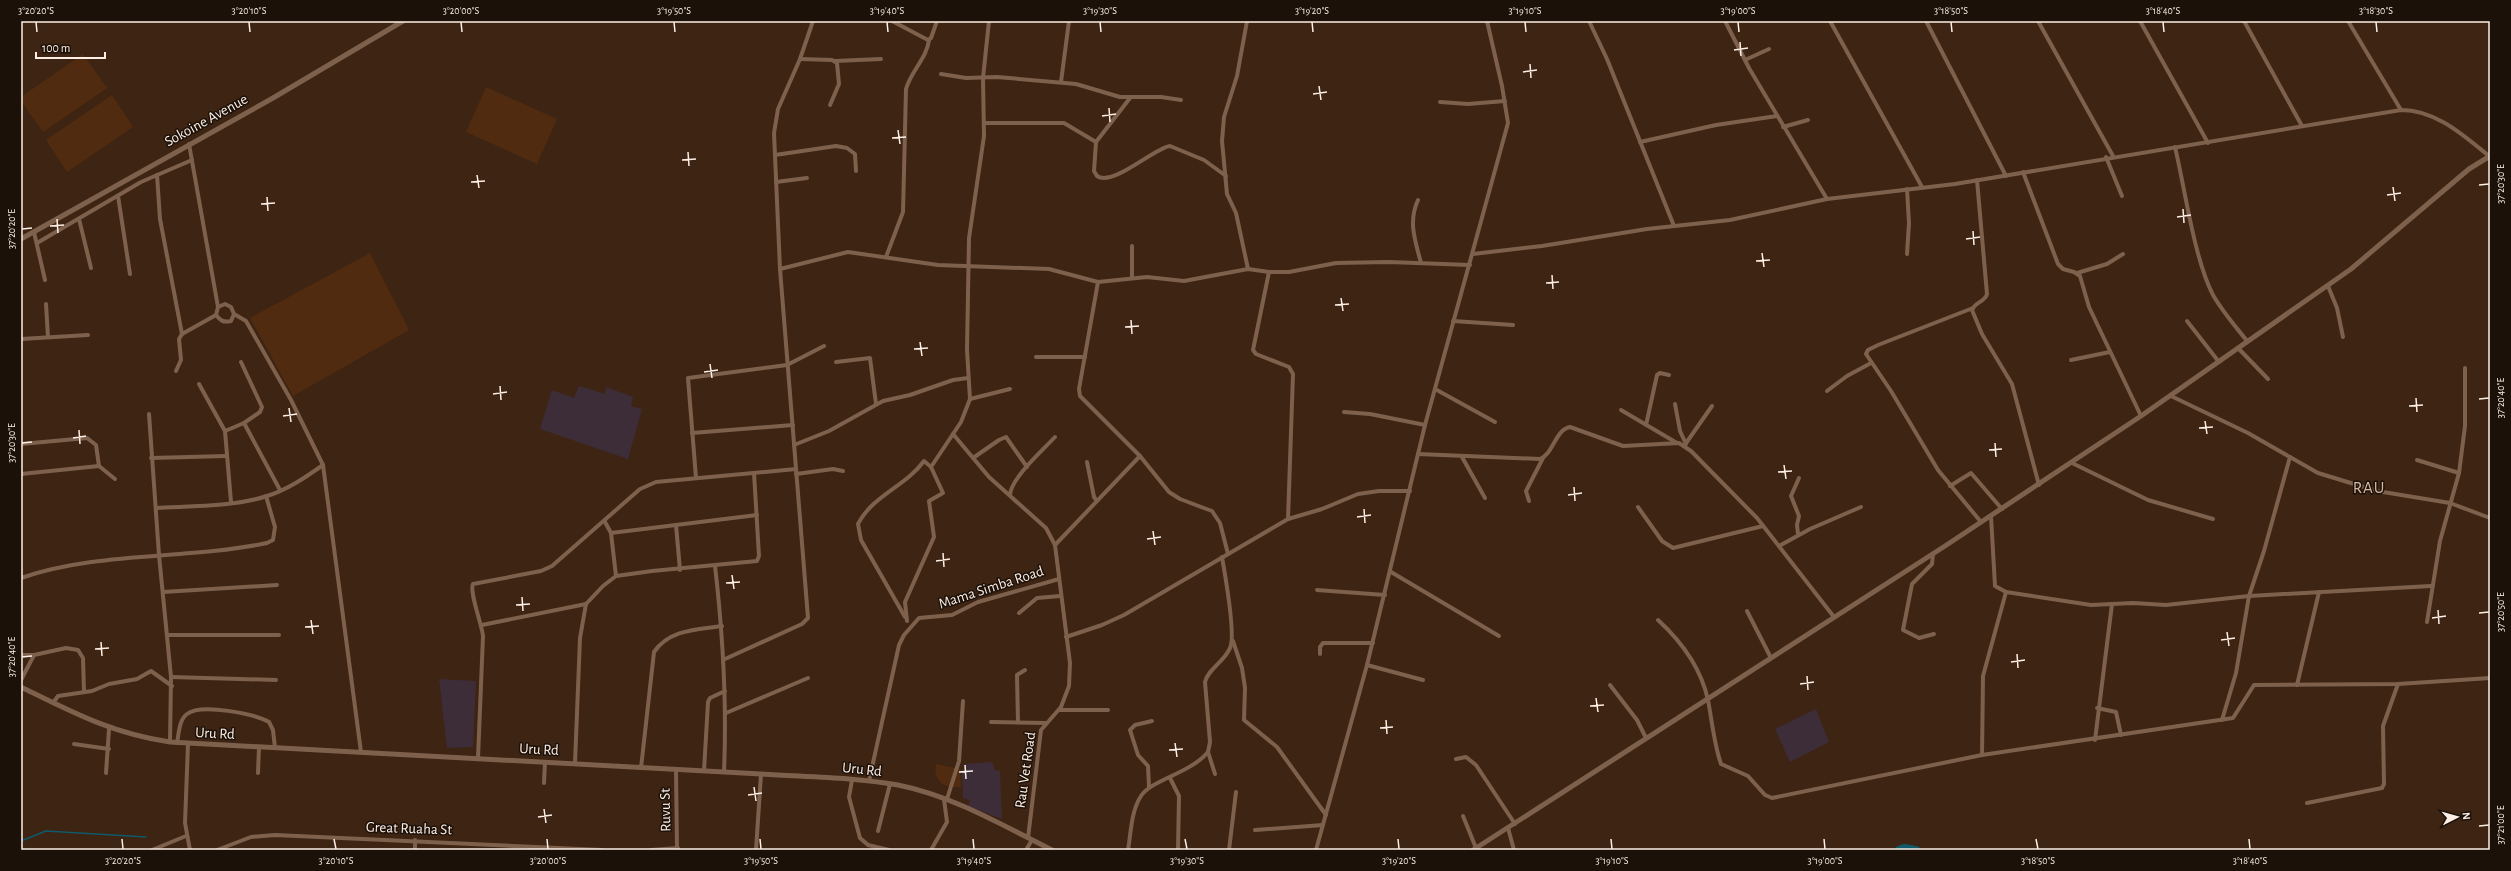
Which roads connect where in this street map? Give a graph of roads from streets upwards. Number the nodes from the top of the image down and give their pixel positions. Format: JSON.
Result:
{"nodes":[{"id":1,"x":403,"y":21,"type":"edge"},
{"id":2,"x":813,"y":21,"type":"edge"},
{"id":3,"x":892,"y":21,"type":"edge"},
{"id":4,"x":937,"y":21,"type":"edge"},
{"id":5,"x":989,"y":21,"type":"edge"},
{"id":6,"x":1069,"y":21,"type":"edge"},
{"id":7,"x":1247,"y":21,"type":"edge"},
{"id":8,"x":1487,"y":21,"type":"edge"},
{"id":9,"x":1589,"y":21,"type":"edge"},
{"id":10,"x":1725,"y":21,"type":"edge"},
{"id":11,"x":1830,"y":21,"type":"edge"},
{"id":12,"x":1926,"y":21,"type":"edge"},
{"id":13,"x":2038,"y":21,"type":"edge"},
{"id":14,"x":2140,"y":21,"type":"edge"},
{"id":15,"x":2244,"y":21,"type":"edge"},
{"id":16,"x":2348,"y":21,"type":"edge"},
{"id":17,"x":930,"y":40,"type":"junction"},
{"id":18,"x":1769,"y":49,"type":"dead end"},
{"id":19,"x":881,"y":59,"type":"dead end"},
{"id":20,"x":800,"y":60,"type":"junction"},
{"id":21,"x":1745,"y":60,"type":"junction"},
{"id":22,"x":836,"y":61,"type":"junction"},
{"id":23,"x":941,"y":74,"type":"dead end"},
{"id":24,"x":983,"y":78,"type":"junction"},
{"id":25,"x":1061,"y":82,"type":"junction"},
{"id":26,"x":1130,"y":98,"type":"junction"},
{"id":27,"x":1181,"y":100,"type":"dead end"},
{"id":28,"x":1505,"y":101,"type":"junction"},
{"id":29,"x":1440,"y":102,"type":"dead end"},
{"id":30,"x":830,"y":105,"type":"dead end"},
{"id":31,"x":2401,"y":110,"type":"junction"},
{"id":32,"x":1776,"y":116,"type":"junction"},
{"id":33,"x":1808,"y":120,"type":"dead end"},
{"id":34,"x":984,"y":123,"type":"junction"},
{"id":35,"x":2302,"y":126,"type":"junction"},
{"id":36,"x":1783,"y":127,"type":"junction"},
{"id":37,"x":1096,"y":142,"type":"junction"},
{"id":38,"x":1640,"y":142,"type":"junction"},
{"id":39,"x":2208,"y":143,"type":"junction"},
{"id":40,"x":189,"y":144,"type":"junction"},
{"id":41,"x":2175,"y":147,"type":"junction"},
{"id":42,"x":775,"y":155,"type":"junction"},
{"id":43,"x":2113,"y":156,"type":"junction"},
{"id":44,"x":2489,"y":156,"type":"edge"},
{"id":45,"x":2106,"y":158,"type":"junction"},
{"id":46,"x":192,"y":160,"type":"junction"},
{"id":47,"x":856,"y":171,"type":"dead end"},
{"id":48,"x":2023,"y":172,"type":"junction"},
{"id":49,"x":157,"y":175,"type":"junction"},
{"id":50,"x":1226,"y":176,"type":"junction"},
{"id":51,"x":2006,"y":176,"type":"junction"},
{"id":52,"x":807,"y":178,"type":"dead end"},
{"id":53,"x":1977,"y":180,"type":"junction"},
{"id":54,"x":776,"y":182,"type":"junction"},
{"id":55,"x":1922,"y":187,"type":"junction"},
{"id":56,"x":1906,"y":189,"type":"junction"},
{"id":57,"x":118,"y":196,"type":"junction"},
{"id":58,"x":2122,"y":196,"type":"dead end"},
{"id":59,"x":1827,"y":199,"type":"junction"},
{"id":60,"x":1418,"y":200,"type":"dead end"},
{"id":61,"x":79,"y":219,"type":"junction"},
{"id":62,"x":1674,"y":226,"type":"junction"},
{"id":63,"x":34,"y":232,"type":"junction"},
{"id":64,"x":21,"y":239,"type":"edge"},
{"id":65,"x":37,"y":243,"type":"junction"},
{"id":66,"x":1132,"y":246,"type":"dead end"},
{"id":67,"x":1473,"y":254,"type":"junction"},
{"id":68,"x":1907,"y":254,"type":"dead end"},
{"id":69,"x":2122,"y":254,"type":"dead end"},
{"id":70,"x":886,"y":257,"type":"junction"},
{"id":71,"x":1421,"y":263,"type":"junction"},
{"id":72,"x":968,"y":265,"type":"junction"},
{"id":73,"x":1470,"y":265,"type":"junction"},
{"id":74,"x":91,"y":268,"type":"dead end"},
{"id":75,"x":780,"y":269,"type":"junction"},
{"id":76,"x":1248,"y":269,"type":"junction"},
{"id":77,"x":1269,"y":272,"type":"junction"},
{"id":78,"x":2077,"y":273,"type":"junction"},
{"id":79,"x":130,"y":274,"type":"dead end"},
{"id":80,"x":1132,"y":278,"type":"junction"},
{"id":81,"x":45,"y":280,"type":"dead end"},
{"id":82,"x":1098,"y":282,"type":"junction"},
{"id":83,"x":2328,"y":286,"type":"junction"},
{"id":84,"x":216,"y":295,"type":"junction"},
{"id":85,"x":46,"y":304,"type":"dead end"},
{"id":86,"x":225,"y":304,"type":"junction"},
{"id":87,"x":218,"y":307,"type":"junction"},
{"id":88,"x":1973,"y":308,"type":"junction"},
{"id":89,"x":234,"y":314,"type":"junction"},
{"id":90,"x":216,"y":315,"type":"junction"},
{"id":91,"x":1453,"y":321,"type":"junction"},
{"id":92,"x":2188,"y":321,"type":"dead end"},
{"id":93,"x":1513,"y":325,"type":"dead end"},
{"id":94,"x":182,"y":334,"type":"junction"},
{"id":95,"x":88,"y":335,"type":"dead end"},
{"id":96,"x":48,"y":337,"type":"junction"},
{"id":97,"x":2343,"y":337,"type":"dead end"},
{"id":98,"x":21,"y":339,"type":"edge"},
{"id":99,"x":2247,"y":341,"type":"junction"},
{"id":100,"x":824,"y":346,"type":"dead end"},
{"id":101,"x":2238,"y":348,"type":"junction"},
{"id":102,"x":2110,"y":352,"type":"junction"},
{"id":103,"x":1036,"y":357,"type":"dead end"},
{"id":104,"x":1084,"y":357,"type":"junction"},
{"id":105,"x":2072,"y":360,"type":"dead end"},
{"id":106,"x":241,"y":362,"type":"dead end"},
{"id":107,"x":836,"y":362,"type":"dead end"},
{"id":108,"x":2219,"y":362,"type":"junction"},
{"id":109,"x":1871,"y":363,"type":"junction"},
{"id":110,"x":788,"y":366,"type":"junction"},
{"id":111,"x":2465,"y":368,"type":"dead end"},
{"id":112,"x":176,"y":372,"type":"dead end"},
{"id":113,"x":1669,"y":375,"type":"dead end"},
{"id":114,"x":968,"y":378,"type":"junction"},
{"id":115,"x":2268,"y":379,"type":"dead end"},
{"id":116,"x":199,"y":384,"type":"dead end"},
{"id":117,"x":1010,"y":389,"type":"dead end"},
{"id":118,"x":1435,"y":389,"type":"junction"},
{"id":119,"x":1827,"y":391,"type":"dead end"},
{"id":120,"x":2171,"y":396,"type":"junction"},
{"id":121,"x":970,"y":399,"type":"junction"},
{"id":122,"x":876,"y":404,"type":"junction"},
{"id":123,"x":1675,"y":404,"type":"dead end"},
{"id":124,"x":1712,"y":406,"type":"dead end"},
{"id":125,"x":1621,"y":410,"type":"dead end"},
{"id":126,"x":1344,"y":412,"type":"dead end"},
{"id":127,"x":149,"y":414,"type":"dead end"},
{"id":128,"x":2141,"y":416,"type":"junction"},
{"id":129,"x":1495,"y":422,"type":"dead end"},
{"id":130,"x":244,"y":423,"type":"junction"},
{"id":131,"x":793,"y":425,"type":"junction"},
{"id":132,"x":1426,"y":425,"type":"junction"},
{"id":133,"x":1646,"y":425,"type":"junction"},
{"id":134,"x":225,"y":431,"type":"junction"},
{"id":135,"x":692,"y":433,"type":"junction"},
{"id":136,"x":953,"y":434,"type":"junction"},
{"id":137,"x":1055,"y":437,"type":"dead end"},
{"id":138,"x":1679,"y":443,"type":"junction"},
{"id":139,"x":21,"y":444,"type":"edge"},
{"id":140,"x":794,"y":445,"type":"junction"},
{"id":141,"x":1685,"y":445,"type":"junction"},
{"id":142,"x":1418,"y":454,"type":"junction"},
{"id":143,"x":226,"y":456,"type":"junction"},
{"id":144,"x":1140,"y":456,"type":"junction"},
{"id":145,"x":1462,"y":457,"type":"junction"},
{"id":146,"x":2290,"y":457,"type":"junction"},
{"id":147,"x":151,"y":458,"type":"junction"},
{"id":148,"x":973,"y":458,"type":"junction"},
{"id":149,"x":1543,"y":458,"type":"junction"},
{"id":150,"x":2418,"y":460,"type":"dead end"},
{"id":151,"x":1087,"y":462,"type":"dead end"},
{"id":152,"x":2072,"y":463,"type":"junction"},
{"id":153,"x":323,"y":465,"type":"junction"},
{"id":154,"x":99,"y":466,"type":"junction"},
{"id":155,"x":931,"y":467,"type":"junction"},
{"id":156,"x":1027,"y":467,"type":"junction"},
{"id":157,"x":796,"y":469,"type":"junction"},
{"id":158,"x":843,"y":471,"type":"dead end"},
{"id":159,"x":754,"y":473,"type":"junction"},
{"id":160,"x":2459,"y":473,"type":"junction"},
{"id":161,"x":21,"y":474,"type":"edge"},
{"id":162,"x":796,"y":474,"type":"junction"},
{"id":163,"x":696,"y":478,"type":"junction"},
{"id":164,"x":1799,"y":478,"type":"dead end"},
{"id":165,"x":115,"y":479,"type":"dead end"},
{"id":166,"x":2039,"y":485,"type":"junction"},
{"id":167,"x":1950,"y":486,"type":"junction"},
{"id":168,"x":280,"y":490,"type":"junction"},
{"id":169,"x":1410,"y":491,"type":"junction"},
{"id":170,"x":1010,"y":495,"type":"junction"},
{"id":171,"x":266,"y":496,"type":"junction"},
{"id":172,"x":1485,"y":498,"type":"dead end"},
{"id":173,"x":1097,"y":501,"type":"junction"},
{"id":174,"x":1529,"y":501,"type":"dead end"},
{"id":175,"x":231,"y":502,"type":"junction"},
{"id":176,"x":2450,"y":503,"type":"junction"},
{"id":177,"x":1638,"y":506,"type":"dead end"},
{"id":178,"x":1861,"y":507,"type":"dead end"},
{"id":179,"x":156,"y":508,"type":"junction"},
{"id":180,"x":2002,"y":509,"type":"junction"},
{"id":181,"x":757,"y":515,"type":"junction"},
{"id":182,"x":1991,"y":516,"type":"junction"},
{"id":183,"x":2490,"y":518,"type":"edge"},
{"id":184,"x":1288,"y":519,"type":"junction"},
{"id":185,"x":2214,"y":519,"type":"dead end"},
{"id":186,"x":605,"y":522,"type":"junction"},
{"id":187,"x":1981,"y":522,"type":"junction"},
{"id":188,"x":676,"y":525,"type":"junction"},
{"id":189,"x":1762,"y":526,"type":"junction"},
{"id":190,"x":611,"y":533,"type":"junction"},
{"id":191,"x":1798,"y":534,"type":"junction"},
{"id":192,"x":1055,"y":545,"type":"junction"},
{"id":193,"x":1778,"y":546,"type":"junction"},
{"id":194,"x":1228,"y":554,"type":"junction"},
{"id":195,"x":1933,"y":554,"type":"junction"},
{"id":196,"x":159,"y":555,"type":"junction"},
{"id":197,"x":1222,"y":557,"type":"junction"},
{"id":198,"x":715,"y":566,"type":"junction"},
{"id":199,"x":680,"y":570,"type":"junction"},
{"id":200,"x":1391,"y":572,"type":"junction"},
{"id":201,"x":616,"y":576,"type":"junction"},
{"id":202,"x":21,"y":578,"type":"edge"},
{"id":203,"x":1059,"y":579,"type":"junction"},
{"id":204,"x":277,"y":585,"type":"dead end"},
{"id":205,"x":2432,"y":586,"type":"junction"},
{"id":206,"x":1317,"y":590,"type":"dead end"},
{"id":207,"x":163,"y":592,"type":"junction"},
{"id":208,"x":2006,"y":592,"type":"junction"},
{"id":209,"x":2319,"y":592,"type":"junction"},
{"id":210,"x":1385,"y":595,"type":"junction"},
{"id":211,"x":1060,"y":596,"type":"junction"},
{"id":212,"x":2249,"y":596,"type":"junction"},
{"id":213,"x":586,"y":604,"type":"junction"},
{"id":214,"x":2112,"y":604,"type":"junction"},
{"id":215,"x":1747,"y":611,"type":"dead end"},
{"id":216,"x":1019,"y":613,"type":"dead end"},
{"id":217,"x":1834,"y":617,"type":"junction"},
{"id":218,"x":1658,"y":620,"type":"dead end"},
{"id":219,"x":907,"y":621,"type":"junction"},
{"id":220,"x":2427,"y":622,"type":"dead end"},
{"id":221,"x":482,"y":625,"type":"junction"},
{"id":222,"x":722,"y":626,"type":"junction"},
{"id":223,"x":910,"y":626,"type":"junction"},
{"id":224,"x":1934,"y":634,"type":"dead end"},
{"id":225,"x":167,"y":635,"type":"junction"},
{"id":226,"x":279,"y":635,"type":"dead end"},
{"id":227,"x":1500,"y":636,"type":"dead end"},
{"id":228,"x":1066,"y":637,"type":"junction"},
{"id":229,"x":1233,"y":641,"type":"junction"},
{"id":230,"x":1373,"y":643,"type":"junction"},
{"id":231,"x":1320,"y":654,"type":"dead end"},
{"id":232,"x":21,"y":655,"type":"edge"},
{"id":233,"x":34,"y":655,"type":"junction"},
{"id":234,"x":1771,"y":658,"type":"junction"},
{"id":235,"x":724,"y":659,"type":"junction"},
{"id":236,"x":1367,"y":665,"type":"junction"},
{"id":237,"x":1025,"y":670,"type":"dead end"},
{"id":238,"x":171,"y":677,"type":"junction"},
{"id":239,"x":808,"y":678,"type":"dead end"},
{"id":240,"x":2490,"y":678,"type":"edge"},
{"id":241,"x":21,"y":680,"type":"edge"},
{"id":242,"x":276,"y":680,"type":"dead end"},
{"id":243,"x":1423,"y":680,"type":"dead end"},
{"id":244,"x":2398,"y":684,"type":"junction"},
{"id":245,"x":1610,"y":685,"type":"dead end"},
{"id":246,"x":2297,"y":685,"type":"junction"},
{"id":247,"x":172,"y":686,"type":"junction"},
{"id":248,"x":21,"y":687,"type":"edge"},
{"id":249,"x":725,"y":690,"type":"junction"},
{"id":250,"x":84,"y":692,"type":"junction"},
{"id":251,"x":1708,"y":698,"type":"junction"},
{"id":252,"x":964,"y":701,"type":"dead end"},
{"id":253,"x":53,"y":702,"type":"junction"},
{"id":254,"x":2098,"y":708,"type":"junction"},
{"id":255,"x":1059,"y":710,"type":"junction"},
{"id":256,"x":1108,"y":710,"type":"dead end"},
{"id":257,"x":726,"y":713,"type":"junction"},
{"id":258,"x":2222,"y":720,"type":"junction"},
{"id":259,"x":1152,"y":721,"type":"dead end"},
{"id":260,"x":991,"y":722,"type":"dead end"},
{"id":261,"x":1018,"y":722,"type":"junction"},
{"id":262,"x":1046,"y":724,"type":"junction"},
{"id":263,"x":110,"y":729,"type":"junction"},
{"id":264,"x":2121,"y":735,"type":"junction"},
{"id":265,"x":1646,"y":738,"type":"junction"},
{"id":266,"x":2095,"y":740,"type":"junction"},
{"id":267,"x":170,"y":742,"type":"junction"},
{"id":268,"x":177,"y":743,"type":"junction"},
{"id":269,"x":74,"y":744,"type":"dead end"},
{"id":270,"x":188,"y":744,"type":"junction"},
{"id":271,"x":259,"y":747,"type":"junction"},
{"id":272,"x":275,"y":748,"type":"junction"},
{"id":273,"x":109,"y":749,"type":"junction"},
{"id":274,"x":361,"y":752,"type":"junction"},
{"id":275,"x":1208,"y":752,"type":"junction"},
{"id":276,"x":1982,"y":755,"type":"junction"},
{"id":277,"x":478,"y":758,"type":"junction"},
{"id":278,"x":1456,"y":758,"type":"dead end"},
{"id":279,"x":545,"y":762,"type":"junction"},
{"id":280,"x":575,"y":763,"type":"junction"},
{"id":281,"x":641,"y":768,"type":"junction"},
{"id":282,"x":676,"y":769,"type":"junction"},
{"id":283,"x":704,"y":771,"type":"junction"},
{"id":284,"x":724,"y":772,"type":"junction"},
{"id":285,"x":106,"y":773,"type":"dead end"},
{"id":286,"x":258,"y":774,"type":"dead end"},
{"id":287,"x":761,"y":774,"type":"junction"},
{"id":288,"x":1216,"y":774,"type":"dead end"},
{"id":289,"x":1170,"y":778,"type":"junction"},
{"id":290,"x":852,"y":780,"type":"junction"},
{"id":291,"x":869,"y":781,"type":"junction"},
{"id":292,"x":544,"y":783,"type":"dead end"},
{"id":293,"x":890,"y":784,"type":"junction"},
{"id":294,"x":1149,"y":787,"type":"junction"},
{"id":295,"x":1236,"y":792,"type":"dead end"},
{"id":296,"x":946,"y":799,"type":"junction"},
{"id":297,"x":2307,"y":803,"type":"dead end"},
{"id":298,"x":1326,"y":815,"type":"junction"},
{"id":299,"x":1463,"y":816,"type":"dead end"},
{"id":300,"x":1516,"y":824,"type":"junction"},
{"id":301,"x":1323,"y":825,"type":"junction"},
{"id":302,"x":1508,"y":828,"type":"junction"},
{"id":303,"x":1255,"y":830,"type":"dead end"},
{"id":304,"x":878,"y":831,"type":"dead end"},
{"id":305,"x":186,"y":836,"type":"junction"},
{"id":306,"x":1030,"y":839,"type":"junction"},
{"id":307,"x":415,"y":840,"type":"junction"},
{"id":308,"x":228,"y":844,"type":"junction"},
{"id":309,"x":513,"y":844,"type":"junction"},
{"id":310,"x":677,"y":849,"type":"edge"},
{"id":311,"x":1049,"y":849,"type":"edge"},
{"id":312,"x":1474,"y":849,"type":"edge"},
{"id":313,"x":152,"y":850,"type":"edge"},
{"id":314,"x":190,"y":850,"type":"edge"},
{"id":315,"x":217,"y":850,"type":"edge"},
{"id":316,"x":231,"y":850,"type":"edge"},
{"id":317,"x":415,"y":850,"type":"edge"},
{"id":318,"x":514,"y":850,"type":"edge"},
{"id":319,"x":602,"y":850,"type":"edge"},
{"id":320,"x":651,"y":850,"type":"edge"},
{"id":321,"x":756,"y":850,"type":"edge"},
{"id":322,"x":889,"y":850,"type":"edge"},
{"id":323,"x":931,"y":850,"type":"edge"},
{"id":324,"x":1026,"y":850,"type":"edge"},
{"id":325,"x":1128,"y":850,"type":"edge"},
{"id":326,"x":1178,"y":850,"type":"edge"},
{"id":327,"x":1229,"y":850,"type":"edge"},
{"id":328,"x":1316,"y":850,"type":"edge"},
{"id":329,"x":1514,"y":850,"type":"edge"}],
"edges":[{"from":1,"to":40,"type":"street","name":"Sokoine Avenue"},
{"from":2,"to":20,"type":"street"},
{"from":3,"to":17,"type":"street"},
{"from":4,"to":17,"type":"street"},
{"from":5,"to":24,"type":"street"},
{"from":6,"to":25,"type":"street"},
{"from":7,"to":50,"type":"street"},
{"from":8,"to":28,"type":"street"},
{"from":9,"to":38,"type":"street"},
{"from":10,"to":21,"type":"street"},
{"from":11,"to":55,"type":"street"},
{"from":12,"to":51,"type":"street"},
{"from":13,"to":43,"type":"street"},
{"from":14,"to":39,"type":"street"},
{"from":15,"to":35,"type":"street"},
{"from":16,"to":31,"type":"street"},
{"from":17,"to":70,"type":"street"},
{"from":18,"to":21,"type":"street"},
{"from":19,"to":22,"type":"street"},
{"from":20,"to":22,"type":"street"},
{"from":20,"to":42,"type":"street"},
{"from":21,"to":32,"type":"street"},
{"from":22,"to":30,"type":"street"},
{"from":23,"to":24,"type":"street"},
{"from":24,"to":25,"type":"street"},
{"from":24,"to":34,"type":"street"},
{"from":25,"to":26,"type":"street"},
{"from":26,"to":27,"type":"street"},
{"from":26,"to":37,"type":"street"},
{"from":28,"to":29,"type":"street"},
{"from":28,"to":67,"type":"street"},
{"from":31,"to":35,"type":"street"},
{"from":31,"to":44,"type":"street"},
{"from":32,"to":36,"type":"street"},
{"from":32,"to":38,"type":"street"},
{"from":33,"to":36,"type":"street"},
{"from":34,"to":37,"type":"street"},
{"from":34,"to":72,"type":"street"},
{"from":35,"to":39,"type":"street"},
{"from":36,"to":59,"type":"street"},
{"from":37,"to":50,"type":"street"},
{"from":38,"to":62,"type":"street"},
{"from":39,"to":41,"type":"street"},
{"from":40,"to":46,"type":"street"},
{"from":40,"to":63,"type":"street","name":"Sokoine Avenue"},
{"from":41,"to":43,"type":"street"},
{"from":41,"to":99,"type":"street"},
{"from":42,"to":47,"type":"street"},
{"from":42,"to":54,"type":"street"},
{"from":43,"to":45,"type":"street"},
{"from":44,"to":83,"type":"street"},
{"from":45,"to":48,"type":"street"},
{"from":45,"to":58,"type":"street"},
{"from":46,"to":49,"type":"street"},
{"from":46,"to":84,"type":"street"},
{"from":48,"to":51,"type":"street"},
{"from":48,"to":78,"type":"street"},
{"from":49,"to":57,"type":"street"},
{"from":49,"to":94,"type":"street"},
{"from":50,"to":76,"type":"street"},
{"from":51,"to":53,"type":"street"},
{"from":52,"to":54,"type":"street"},
{"from":53,"to":55,"type":"street"},
{"from":53,"to":88,"type":"street"},
{"from":54,"to":75,"type":"street"},
{"from":55,"to":56,"type":"street"},
{"from":56,"to":59,"type":"street"},
{"from":56,"to":68,"type":"street"},
{"from":57,"to":61,"type":"street"},
{"from":57,"to":79,"type":"street"},
{"from":59,"to":62,"type":"street"},
{"from":60,"to":71,"type":"street"},
{"from":61,"to":65,"type":"street"},
{"from":61,"to":74,"type":"street"},
{"from":62,"to":67,"type":"street"},
{"from":63,"to":64,"type":"street","name":"Sokoine Avenue"},
{"from":63,"to":65,"type":"street"},
{"from":65,"to":81,"type":"street"},
{"from":66,"to":80,"type":"street"},
{"from":67,"to":73,"type":"street"},
{"from":69,"to":78,"type":"street"},
{"from":70,"to":72,"type":"street"},
{"from":70,"to":75,"type":"street"},
{"from":71,"to":73,"type":"street"},
{"from":71,"to":77,"type":"street"},
{"from":72,"to":82,"type":"street"},
{"from":72,"to":114,"type":"street"},
{"from":73,"to":91,"type":"street"},
{"from":75,"to":110,"type":"street"},
{"from":76,"to":77,"type":"street"},
{"from":76,"to":80,"type":"street"},
{"from":77,"to":184,"type":"street"},
{"from":78,"to":102,"type":"street"},
{"from":80,"to":82,"type":"street"},
{"from":82,"to":104,"type":"street"},
{"from":83,"to":97,"type":"street"},
{"from":83,"to":99,"type":"street"},
{"from":84,"to":86,"type":"street"},
{"from":84,"to":87,"type":"street"},
{"from":85,"to":96,"type":"street"},
{"from":86,"to":87,"type":"street"},
{"from":86,"to":89,"type":"street"},
{"from":87,"to":90,"type":"street"},
{"from":88,"to":109,"type":"street"},
{"from":88,"to":166,"type":"street"},
{"from":89,"to":90,"type":"street"},
{"from":89,"to":153,"type":"street"},
{"from":90,"to":94,"type":"street"},
{"from":91,"to":93,"type":"street"},
{"from":91,"to":118,"type":"street"},
{"from":92,"to":108,"type":"street"},
{"from":94,"to":112,"type":"street"},
{"from":95,"to":96,"type":"street"},
{"from":96,"to":98,"type":"street"},
{"from":99,"to":101,"type":"street"},
{"from":100,"to":110,"type":"street"},
{"from":101,"to":108,"type":"street"},
{"from":101,"to":115,"type":"street"},
{"from":102,"to":105,"type":"street"},
{"from":102,"to":128,"type":"street"},
{"from":103,"to":104,"type":"street"},
{"from":104,"to":144,"type":"street"},
{"from":106,"to":130,"type":"street"},
{"from":107,"to":122,"type":"street"},
{"from":108,"to":120,"type":"street"},
{"from":109,"to":119,"type":"street"},
{"from":109,"to":167,"type":"street"},
{"from":110,"to":131,"type":"street"},
{"from":110,"to":135,"type":"street"},
{"from":111,"to":160,"type":"street"},
{"from":113,"to":133,"type":"street"},
{"from":114,"to":121,"type":"street"},
{"from":114,"to":122,"type":"street"},
{"from":116,"to":134,"type":"street"},
{"from":117,"to":121,"type":"street"},
{"from":118,"to":129,"type":"street"},
{"from":118,"to":132,"type":"street"},
{"from":120,"to":128,"type":"street"},
{"from":120,"to":146,"type":"street"},
{"from":121,"to":136,"type":"street"},
{"from":122,"to":140,"type":"street"},
{"from":123,"to":141,"type":"street"},
{"from":124,"to":141,"type":"street"},
{"from":125,"to":133,"type":"street"},
{"from":126,"to":132,"type":"street"},
{"from":127,"to":147,"type":"street"},
{"from":128,"to":152,"type":"street"},
{"from":130,"to":134,"type":"street"},
{"from":130,"to":168,"type":"street"},
{"from":131,"to":135,"type":"street"},
{"from":131,"to":140,"type":"street"},
{"from":132,"to":142,"type":"street"},
{"from":133,"to":138,"type":"street"},
{"from":134,"to":143,"type":"street"},
{"from":135,"to":163,"type":"street"},
{"from":136,"to":148,"type":"street"},
{"from":136,"to":155,"type":"street"},
{"from":137,"to":156,"type":"street"},
{"from":138,"to":141,"type":"street"},
{"from":138,"to":149,"type":"street"},
{"from":139,"to":154,"type":"street"},
{"from":140,"to":157,"type":"street"},
{"from":141,"to":189,"type":"street"},
{"from":142,"to":145,"type":"street"},
{"from":142,"to":169,"type":"street"},
{"from":143,"to":147,"type":"street"},
{"from":143,"to":175,"type":"street"},
{"from":144,"to":173,"type":"street"},
{"from":144,"to":194,"type":"street"},
{"from":145,"to":149,"type":"street"},
{"from":145,"to":172,"type":"street"},
{"from":146,"to":176,"type":"street"},
{"from":146,"to":212,"type":"street"},
{"from":147,"to":179,"type":"street"},
{"from":148,"to":156,"type":"street"},
{"from":148,"to":170,"type":"street"},
{"from":149,"to":174,"type":"street"},
{"from":150,"to":160,"type":"street"},
{"from":151,"to":173,"type":"street"},
{"from":152,"to":166,"type":"street"},
{"from":152,"to":185,"type":"street"},
{"from":153,"to":168,"type":"street"},
{"from":153,"to":274,"type":"street"},
{"from":154,"to":161,"type":"street"},
{"from":154,"to":165,"type":"street"},
{"from":155,"to":219,"type":"street"},
{"from":155,"to":219,"type":"street"},
{"from":156,"to":170,"type":"street"},
{"from":157,"to":159,"type":"street"},
{"from":157,"to":162,"type":"street"},
{"from":158,"to":162,"type":"street"},
{"from":159,"to":163,"type":"street"},
{"from":159,"to":181,"type":"street"},
{"from":160,"to":176,"type":"street"},
{"from":162,"to":235,"type":"street"},
{"from":163,"to":186,"type":"street"},
{"from":164,"to":191,"type":"street"},
{"from":166,"to":180,"type":"street"},
{"from":167,"to":180,"type":"street"},
{"from":167,"to":187,"type":"street"},
{"from":168,"to":171,"type":"street"},
{"from":169,"to":184,"type":"street"},
{"from":169,"to":200,"type":"street"},
{"from":170,"to":192,"type":"street"},
{"from":171,"to":175,"type":"street"},
{"from":171,"to":196,"type":"street"},
{"from":173,"to":192,"type":"street"},
{"from":175,"to":179,"type":"street"},
{"from":176,"to":183,"type":"street"},
{"from":176,"to":205,"type":"street"},
{"from":177,"to":189,"type":"street"},
{"from":178,"to":191,"type":"street"},
{"from":179,"to":196,"type":"street"},
{"from":180,"to":182,"type":"street"},
{"from":181,"to":188,"type":"street"},
{"from":181,"to":198,"type":"street"},
{"from":182,"to":187,"type":"street"},
{"from":182,"to":208,"type":"street"},
{"from":184,"to":194,"type":"street"},
{"from":186,"to":190,"type":"street"},
{"from":186,"to":221,"type":"street"},
{"from":187,"to":195,"type":"street"},
{"from":188,"to":190,"type":"street"},
{"from":188,"to":199,"type":"street"},
{"from":189,"to":193,"type":"street"},
{"from":190,"to":201,"type":"street"},
{"from":191,"to":193,"type":"street"},
{"from":192,"to":203,"type":"street"},
{"from":193,"to":217,"type":"street"},
{"from":194,"to":197,"type":"street"},
{"from":195,"to":217,"type":"street"},
{"from":195,"to":224,"type":"street"},
{"from":196,"to":202,"type":"street"},
{"from":196,"to":207,"type":"street"},
{"from":197,"to":228,"type":"street"},
{"from":197,"to":229,"type":"street"},
{"from":198,"to":199,"type":"street"},
{"from":198,"to":222,"type":"street"},
{"from":199,"to":201,"type":"street"},
{"from":200,"to":210,"type":"street"},
{"from":200,"to":227,"type":"street"},
{"from":201,"to":213,"type":"street"},
{"from":203,"to":211,"type":"street","name":"Mama Simba Road"},
{"from":203,"to":223,"type":"street","name":"Mama Simba Road"},
{"from":204,"to":207,"type":"street"},
{"from":205,"to":209,"type":"street"},
{"from":205,"to":220,"type":"street"},
{"from":206,"to":210,"type":"street"},
{"from":207,"to":225,"type":"street"},
{"from":208,"to":214,"type":"street"},
{"from":208,"to":276,"type":"street"},
{"from":209,"to":212,"type":"street"},
{"from":209,"to":246,"type":"street"},
{"from":210,"to":230,"type":"street"},
{"from":211,"to":216,"type":"street"},
{"from":211,"to":228,"type":"street","name":"Rau Vet Road"},
{"from":212,"to":214,"type":"street"},
{"from":212,"to":258,"type":"street"},
{"from":213,"to":221,"type":"street"},
{"from":213,"to":280,"type":"street"},
{"from":214,"to":254,"type":"street"},
{"from":215,"to":234,"type":"street"},
{"from":217,"to":234,"type":"street"},
{"from":218,"to":251,"type":"street"},
{"from":219,"to":223,"type":"street"},
{"from":221,"to":277,"type":"street"},
{"from":222,"to":235,"type":"street"},
{"from":222,"to":281,"type":"street"},
{"from":223,"to":291,"type":"street"},
{"from":225,"to":226,"type":"street"},
{"from":225,"to":238,"type":"street"},
{"from":228,"to":255,"type":"street","name":"Rau Vet Road"},
{"from":229,"to":275,"type":"street"},
{"from":229,"to":298,"type":"street"},
{"from":230,"to":231,"type":"street"},
{"from":230,"to":236,"type":"street"},
{"from":232,"to":233,"type":"street"},
{"from":233,"to":241,"type":"street"},
{"from":233,"to":250,"type":"street"},
{"from":234,"to":251,"type":"street"},
{"from":235,"to":249,"type":"street"},
{"from":236,"to":243,"type":"street"},
{"from":236,"to":298,"type":"street"},
{"from":237,"to":261,"type":"street"},
{"from":238,"to":242,"type":"street"},
{"from":238,"to":247,"type":"street"},
{"from":239,"to":257,"type":"street"},
{"from":240,"to":244,"type":"street"},
{"from":244,"to":246,"type":"street"},
{"from":244,"to":297,"type":"street"},
{"from":245,"to":265,"type":"street"},
{"from":246,"to":258,"type":"street"},
{"from":247,"to":250,"type":"street"},
{"from":247,"to":267,"type":"street"},
{"from":248,"to":253,"type":"street","name":"Uru Rd"},
{"from":249,"to":257,"type":"street"},
{"from":249,"to":283,"type":"street"},
{"from":250,"to":253,"type":"street"},
{"from":251,"to":265,"type":"street"},
{"from":251,"to":276,"type":"street"},
{"from":252,"to":296,"type":"street"},
{"from":253,"to":263,"type":"street","name":"Uru Rd"},
{"from":254,"to":264,"type":"street"},
{"from":254,"to":266,"type":"street"},
{"from":255,"to":256,"type":"street"},
{"from":255,"to":262,"type":"street","name":"Rau Vet Road"},
{"from":257,"to":284,"type":"street"},
{"from":258,"to":264,"type":"street"},
{"from":259,"to":294,"type":"street"},
{"from":260,"to":261,"type":"street"},
{"from":261,"to":262,"type":"street"},
{"from":262,"to":306,"type":"street","name":"Rau Vet Road"},
{"from":263,"to":267,"type":"street","name":"Uru Rd"},
{"from":263,"to":273,"type":"street"},
{"from":264,"to":266,"type":"street"},
{"from":265,"to":300,"type":"street"},
{"from":266,"to":276,"type":"street"},
{"from":267,"to":268,"type":"street","name":"Uru Rd"},
{"from":268,"to":270,"type":"street","name":"Uru Rd"},
{"from":268,"to":272,"type":"street"},
{"from":269,"to":273,"type":"street"},
{"from":270,"to":271,"type":"street","name":"Uru Rd"},
{"from":270,"to":305,"type":"street"},
{"from":271,"to":272,"type":"street","name":"Uru Rd"},
{"from":271,"to":286,"type":"street"},
{"from":272,"to":274,"type":"street","name":"Uru Rd"},
{"from":273,"to":285,"type":"street"},
{"from":274,"to":277,"type":"street","name":"Uru Rd"},
{"from":275,"to":288,"type":"street"},
{"from":275,"to":289,"type":"street"},
{"from":277,"to":279,"type":"street","name":"Uru Rd"},
{"from":278,"to":300,"type":"street"},
{"from":279,"to":280,"type":"street","name":"Uru Rd"},
{"from":279,"to":292,"type":"street"},
{"from":280,"to":281,"type":"street","name":"Uru Rd"},
{"from":281,"to":282,"type":"street","name":"Uru Rd"},
{"from":282,"to":283,"type":"street","name":"Uru Rd"},
{"from":282,"to":310,"type":"street","name":"Ruvu St"},
{"from":283,"to":284,"type":"street","name":"Uru Rd"},
{"from":284,"to":287,"type":"street","name":"Uru Rd"},
{"from":287,"to":290,"type":"street","name":"Uru Rd"},
{"from":287,"to":321,"type":"street"},
{"from":289,"to":294,"type":"street"},
{"from":289,"to":326,"type":"street"},
{"from":290,"to":291,"type":"street","name":"Uru Rd"},
{"from":290,"to":322,"type":"street"},
{"from":291,"to":293,"type":"street","name":"Uru Rd"},
{"from":293,"to":296,"type":"street","name":"Uru Rd"},
{"from":293,"to":304,"type":"street"},
{"from":294,"to":325,"type":"street"},
{"from":295,"to":327,"type":"street"},
{"from":296,"to":306,"type":"street","name":"Uru Rd"},
{"from":296,"to":323,"type":"street"},
{"from":298,"to":301,"type":"street"},
{"from":299,"to":312,"type":"street"},
{"from":300,"to":302,"type":"street"},
{"from":301,"to":303,"type":"street"},
{"from":301,"to":328,"type":"street"},
{"from":302,"to":312,"type":"street"},
{"from":302,"to":329,"type":"street"},
{"from":305,"to":313,"type":"street"},
{"from":305,"to":314,"type":"street"},
{"from":306,"to":311,"type":"street","name":"Uru Rd"},
{"from":306,"to":324,"type":"street"},
{"from":307,"to":308,"type":"street","name":"Great Ruaha St"},
{"from":307,"to":309,"type":"street","name":"Great Ruaha St"},
{"from":307,"to":317,"type":"street"},
{"from":308,"to":315,"type":"street","name":"Great Ruaha St"},
{"from":308,"to":316,"type":"street"},
{"from":309,"to":318,"type":"street"},
{"from":309,"to":319,"type":"street","name":"Great Ruaha St"},
{"from":310,"to":320,"type":"street"}]}
